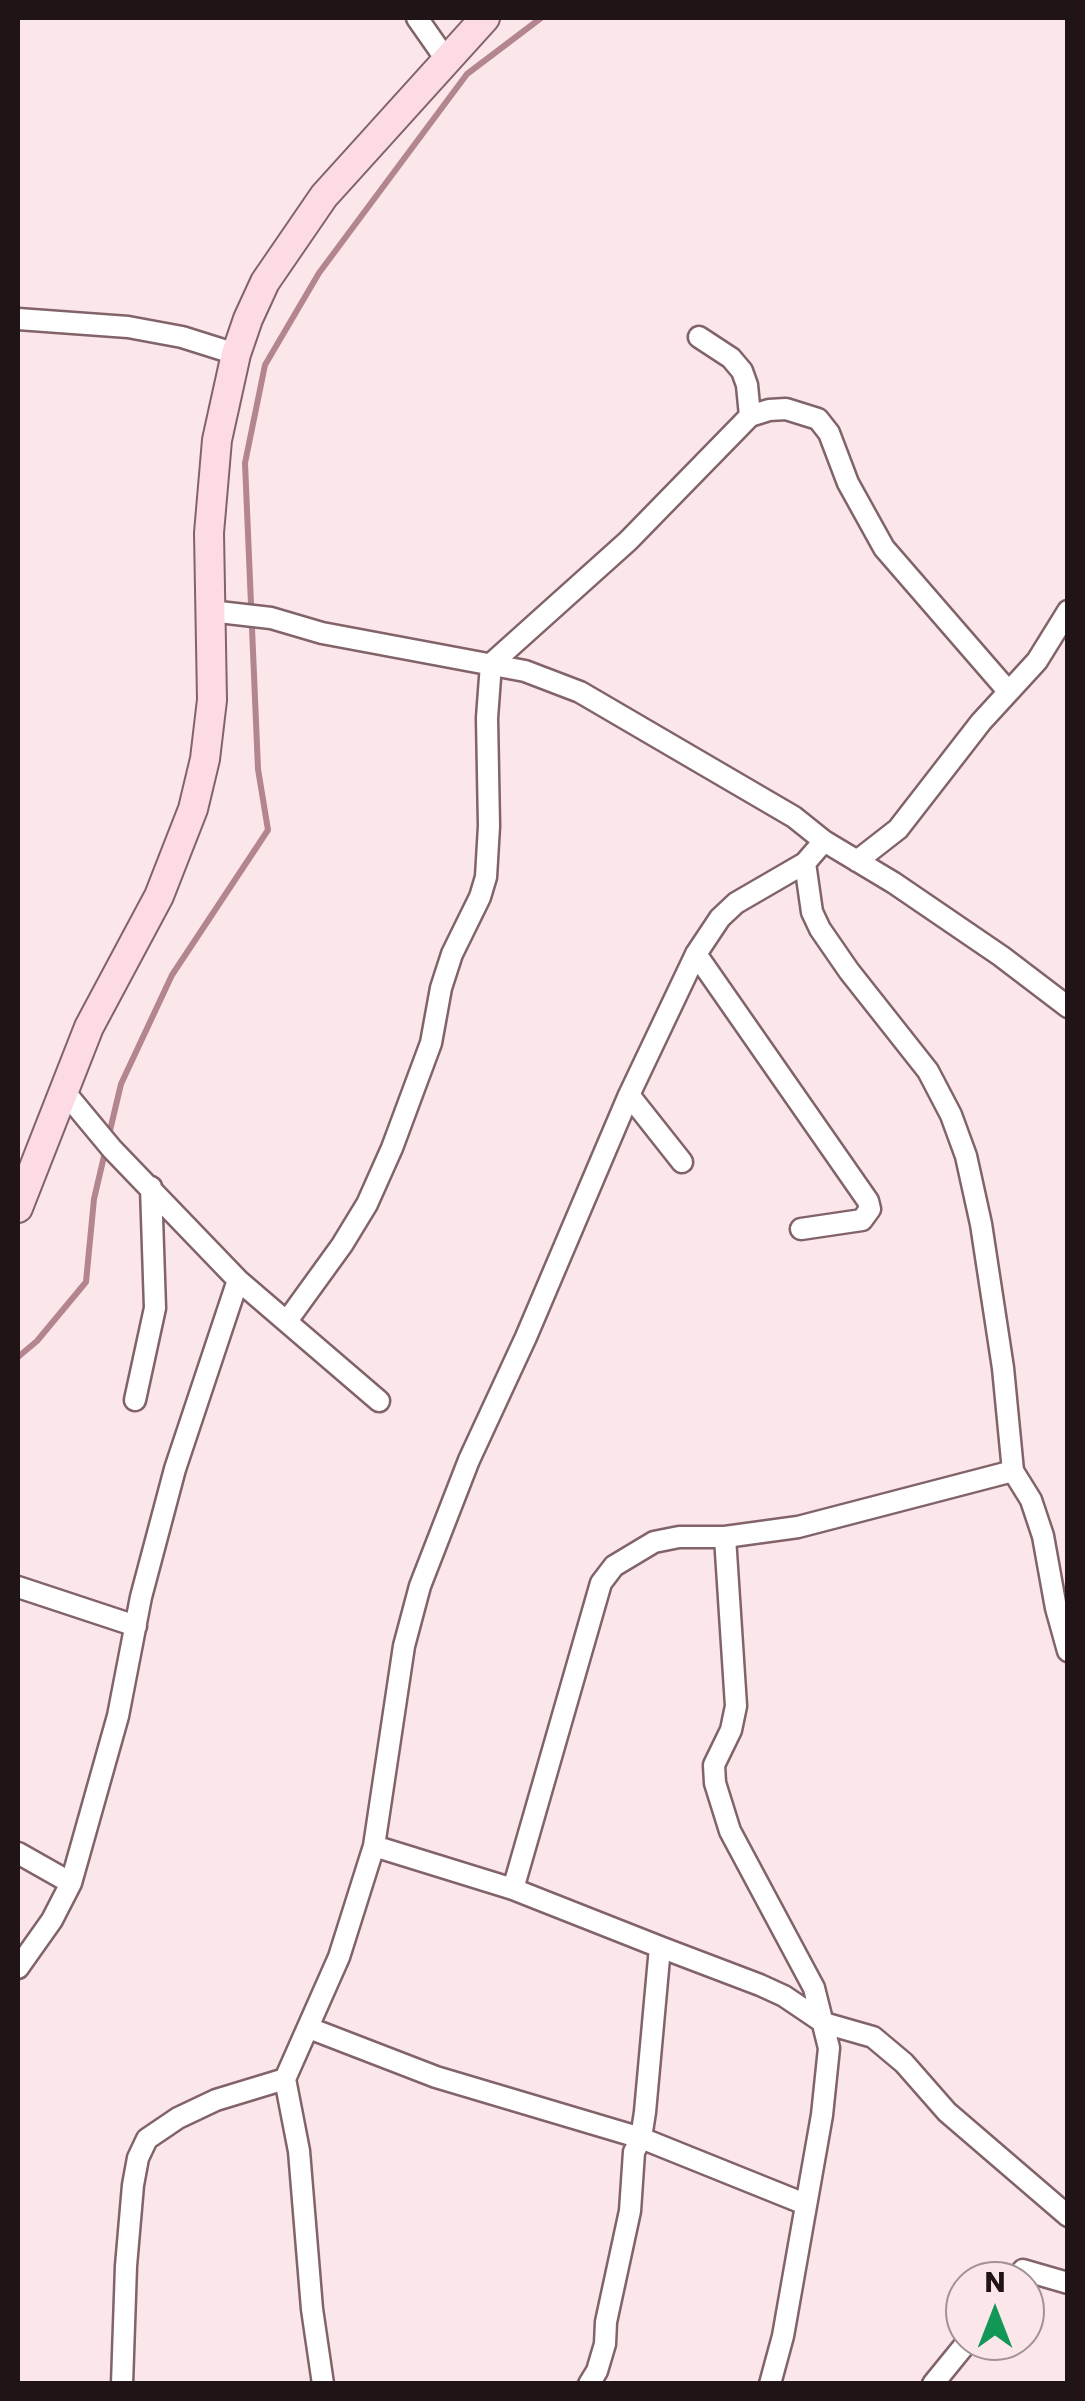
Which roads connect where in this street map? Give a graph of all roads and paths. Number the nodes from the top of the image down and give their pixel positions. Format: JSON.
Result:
{"nodes":[{"id":1,"x":417,"y":18,"type":"edge"},
{"id":2,"x":485,"y":18,"type":"edge"},
{"id":3,"x":445,"y":58,"type":"junction"},
{"id":4,"x":18,"y":319,"type":"edge"},
{"id":5,"x":699,"y":337,"type":"dead end"},
{"id":6,"x":236,"y":354,"type":"junction"},
{"id":7,"x":750,"y":416,"type":"junction"},
{"id":8,"x":210,"y":611,"type":"junction"},
{"id":9,"x":1068,"y":611,"type":"edge"},
{"id":10,"x":491,"y":664,"type":"junction"},
{"id":11,"x":1008,"y":690,"type":"junction"},
{"id":12,"x":824,"y":841,"type":"junction"},
{"id":13,"x":857,"y":862,"type":"junction"},
{"id":14,"x":805,"y":863,"type":"junction"},
{"id":15,"x":696,"y":954,"type":"junction"},
{"id":16,"x":1068,"y":1007,"type":"edge"},
{"id":17,"x":63,"y":1090,"type":"junction"},
{"id":18,"x":628,"y":1095,"type":"junction"},
{"id":19,"x":682,"y":1162,"type":"dead end"},
{"id":20,"x":151,"y":1187,"type":"junction"},
{"id":21,"x":18,"y":1208,"type":"edge"},
{"id":22,"x":801,"y":1229,"type":"dead end"},
{"id":23,"x":238,"y":1280,"type":"junction"},
{"id":24,"x":287,"y":1322,"type":"junction"},
{"id":25,"x":135,"y":1400,"type":"dead end"},
{"id":26,"x":379,"y":1402,"type":"dead end"},
{"id":27,"x":1013,"y":1470,"type":"junction"},
{"id":28,"x":725,"y":1538,"type":"junction"},
{"id":29,"x":18,"y":1587,"type":"edge"},
{"id":30,"x":136,"y":1626,"type":"junction"},
{"id":31,"x":1068,"y":1651,"type":"edge"},
{"id":32,"x":374,"y":1846,"type":"junction"},
{"id":33,"x":18,"y":1853,"type":"edge"},
{"id":34,"x":70,"y":1883,"type":"junction"},
{"id":35,"x":513,"y":1889,"type":"junction"},
{"id":36,"x":660,"y":1947,"type":"junction"},
{"id":37,"x":18,"y":1968,"type":"edge"},
{"id":38,"x":824,"y":2023,"type":"junction"},
{"id":39,"x":310,"y":2028,"type":"junction"},
{"id":40,"x":285,"y":2079,"type":"junction"},
{"id":41,"x":640,"y":2138,"type":"junction"},
{"id":42,"x":805,"y":2204,"type":"junction"},
{"id":43,"x":1068,"y":2216,"type":"edge"},
{"id":44,"x":952,"y":2361,"type":"edge"},
{"id":45,"x":122,"y":2384,"type":"edge"},
{"id":46,"x":323,"y":2384,"type":"edge"},
{"id":47,"x":589,"y":2384,"type":"edge"},
{"id":48,"x":770,"y":2384,"type":"edge"},
{"id":49,"x":933,"y":2384,"type":"edge"}],
"edges":[{"from":1,"to":3,"type":"street"},
{"from":2,"to":3,"type":"street"},
{"from":3,"to":6,"type":"street"},
{"from":4,"to":6,"type":"street"},
{"from":5,"to":7,"type":"street"},
{"from":6,"to":8,"type":"street"},
{"from":7,"to":10,"type":"street"},
{"from":7,"to":11,"type":"street"},
{"from":8,"to":10,"type":"street"},
{"from":8,"to":17,"type":"street"},
{"from":9,"to":11,"type":"street"},
{"from":10,"to":12,"type":"street"},
{"from":10,"to":24,"type":"street"},
{"from":11,"to":13,"type":"street"},
{"from":12,"to":13,"type":"street"},
{"from":12,"to":14,"type":"street"},
{"from":13,"to":16,"type":"street"},
{"from":14,"to":15,"type":"street"},
{"from":14,"to":27,"type":"street"},
{"from":15,"to":18,"type":"street"},
{"from":15,"to":22,"type":"street"},
{"from":17,"to":20,"type":"street"},
{"from":17,"to":21,"type":"street"},
{"from":18,"to":19,"type":"street"},
{"from":18,"to":32,"type":"street"},
{"from":20,"to":23,"type":"street"},
{"from":20,"to":25,"type":"street"},
{"from":23,"to":24,"type":"street"},
{"from":23,"to":30,"type":"street"},
{"from":24,"to":26,"type":"street"},
{"from":27,"to":28,"type":"street"},
{"from":27,"to":31,"type":"street"},
{"from":28,"to":35,"type":"street"},
{"from":28,"to":38,"type":"street"},
{"from":29,"to":30,"type":"street"},
{"from":30,"to":34,"type":"street"},
{"from":32,"to":35,"type":"street"},
{"from":32,"to":39,"type":"street"},
{"from":33,"to":34,"type":"street"},
{"from":34,"to":37,"type":"street"},
{"from":35,"to":36,"type":"street"},
{"from":36,"to":38,"type":"street"},
{"from":36,"to":41,"type":"street"},
{"from":38,"to":42,"type":"street"},
{"from":38,"to":43,"type":"street"},
{"from":39,"to":40,"type":"street"},
{"from":39,"to":41,"type":"street"},
{"from":40,"to":45,"type":"street"},
{"from":40,"to":46,"type":"street"},
{"from":41,"to":42,"type":"street"},
{"from":41,"to":47,"type":"street"},
{"from":42,"to":48,"type":"street"},
{"from":44,"to":49,"type":"street"}]}
